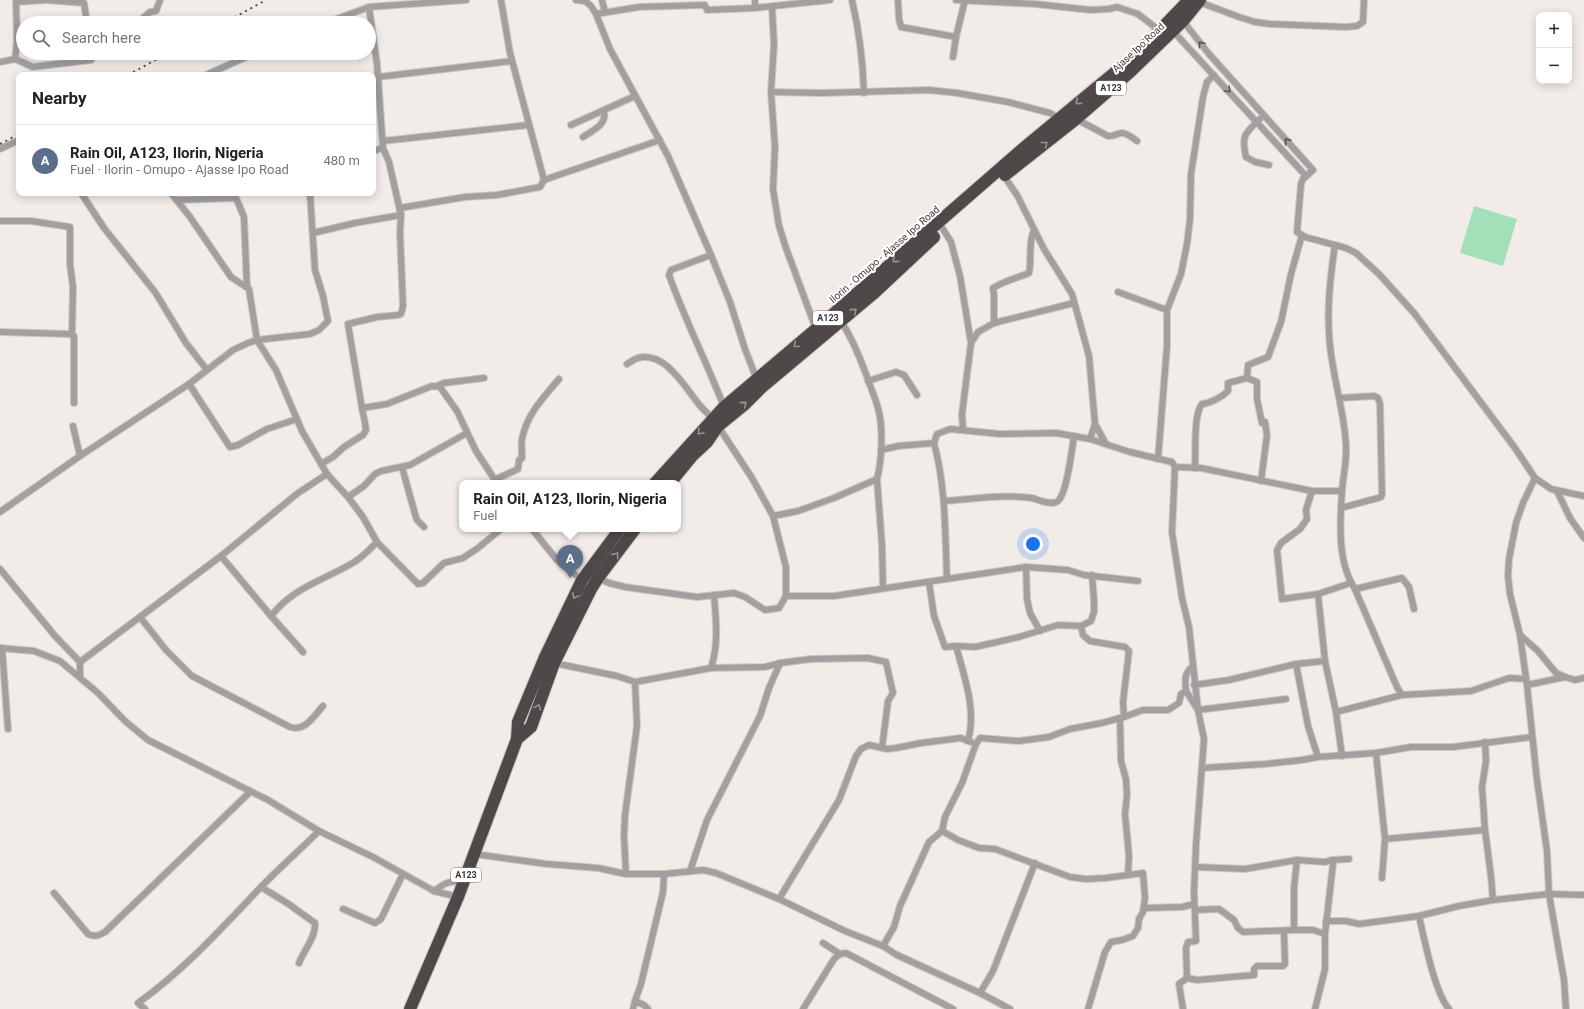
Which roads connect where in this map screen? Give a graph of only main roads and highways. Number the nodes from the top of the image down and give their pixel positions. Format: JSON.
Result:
{"nodes":[{"id":1,"x":1196,"y":1,"type":"edge"},
{"id":2,"x":1012,"y":165,"type":"junction"},
{"id":3,"x":715,"y":422,"type":"junction"},
{"id":4,"x":658,"y":480,"type":"edge"},
{"id":5,"x":672,"y":480,"type":"edge"},
{"id":6,"x":618,"y":532,"type":"edge"},
{"id":7,"x":632,"y":532,"type":"edge"},
{"id":8,"x":517,"y":739,"type":"junction"},
{"id":9,"x":410,"y":1009,"type":"edge"}],
"edges":[{"from":1,"to":2,"type":"highway","name":"Ajase Ipo Road","number":"A123","one_way":true},
{"from":2,"to":1,"type":"highway","name":"Ajase Ipo Road","number":"A123","one_way":true},
{"from":3,"to":2,"type":"highway","name":"Ilorin - Omupo - Ajasse Ipo Road","number":"A123","one_way":true},
{"from":2,"to":3,"type":"highway","name":"Ilorin - Omupo - Ajasse Ipo Road","number":"A123","one_way":true},
{"from":3,"to":4,"type":"highway","name":"Ilorin - Omupo - Ajasse Ipo Road","number":"A123","one_way":true},
{"from":3,"to":5,"type":"highway","name":"Ilorin - Omupo - Ajasse Ipo Road","number":"A123"},
{"from":6,"to":8,"type":"highway","number":"A123","one_way":true},
{"from":8,"to":7,"type":"highway","number":"A123","one_way":true},
{"from":8,"to":9,"type":"highway","number":"A123"}]}
